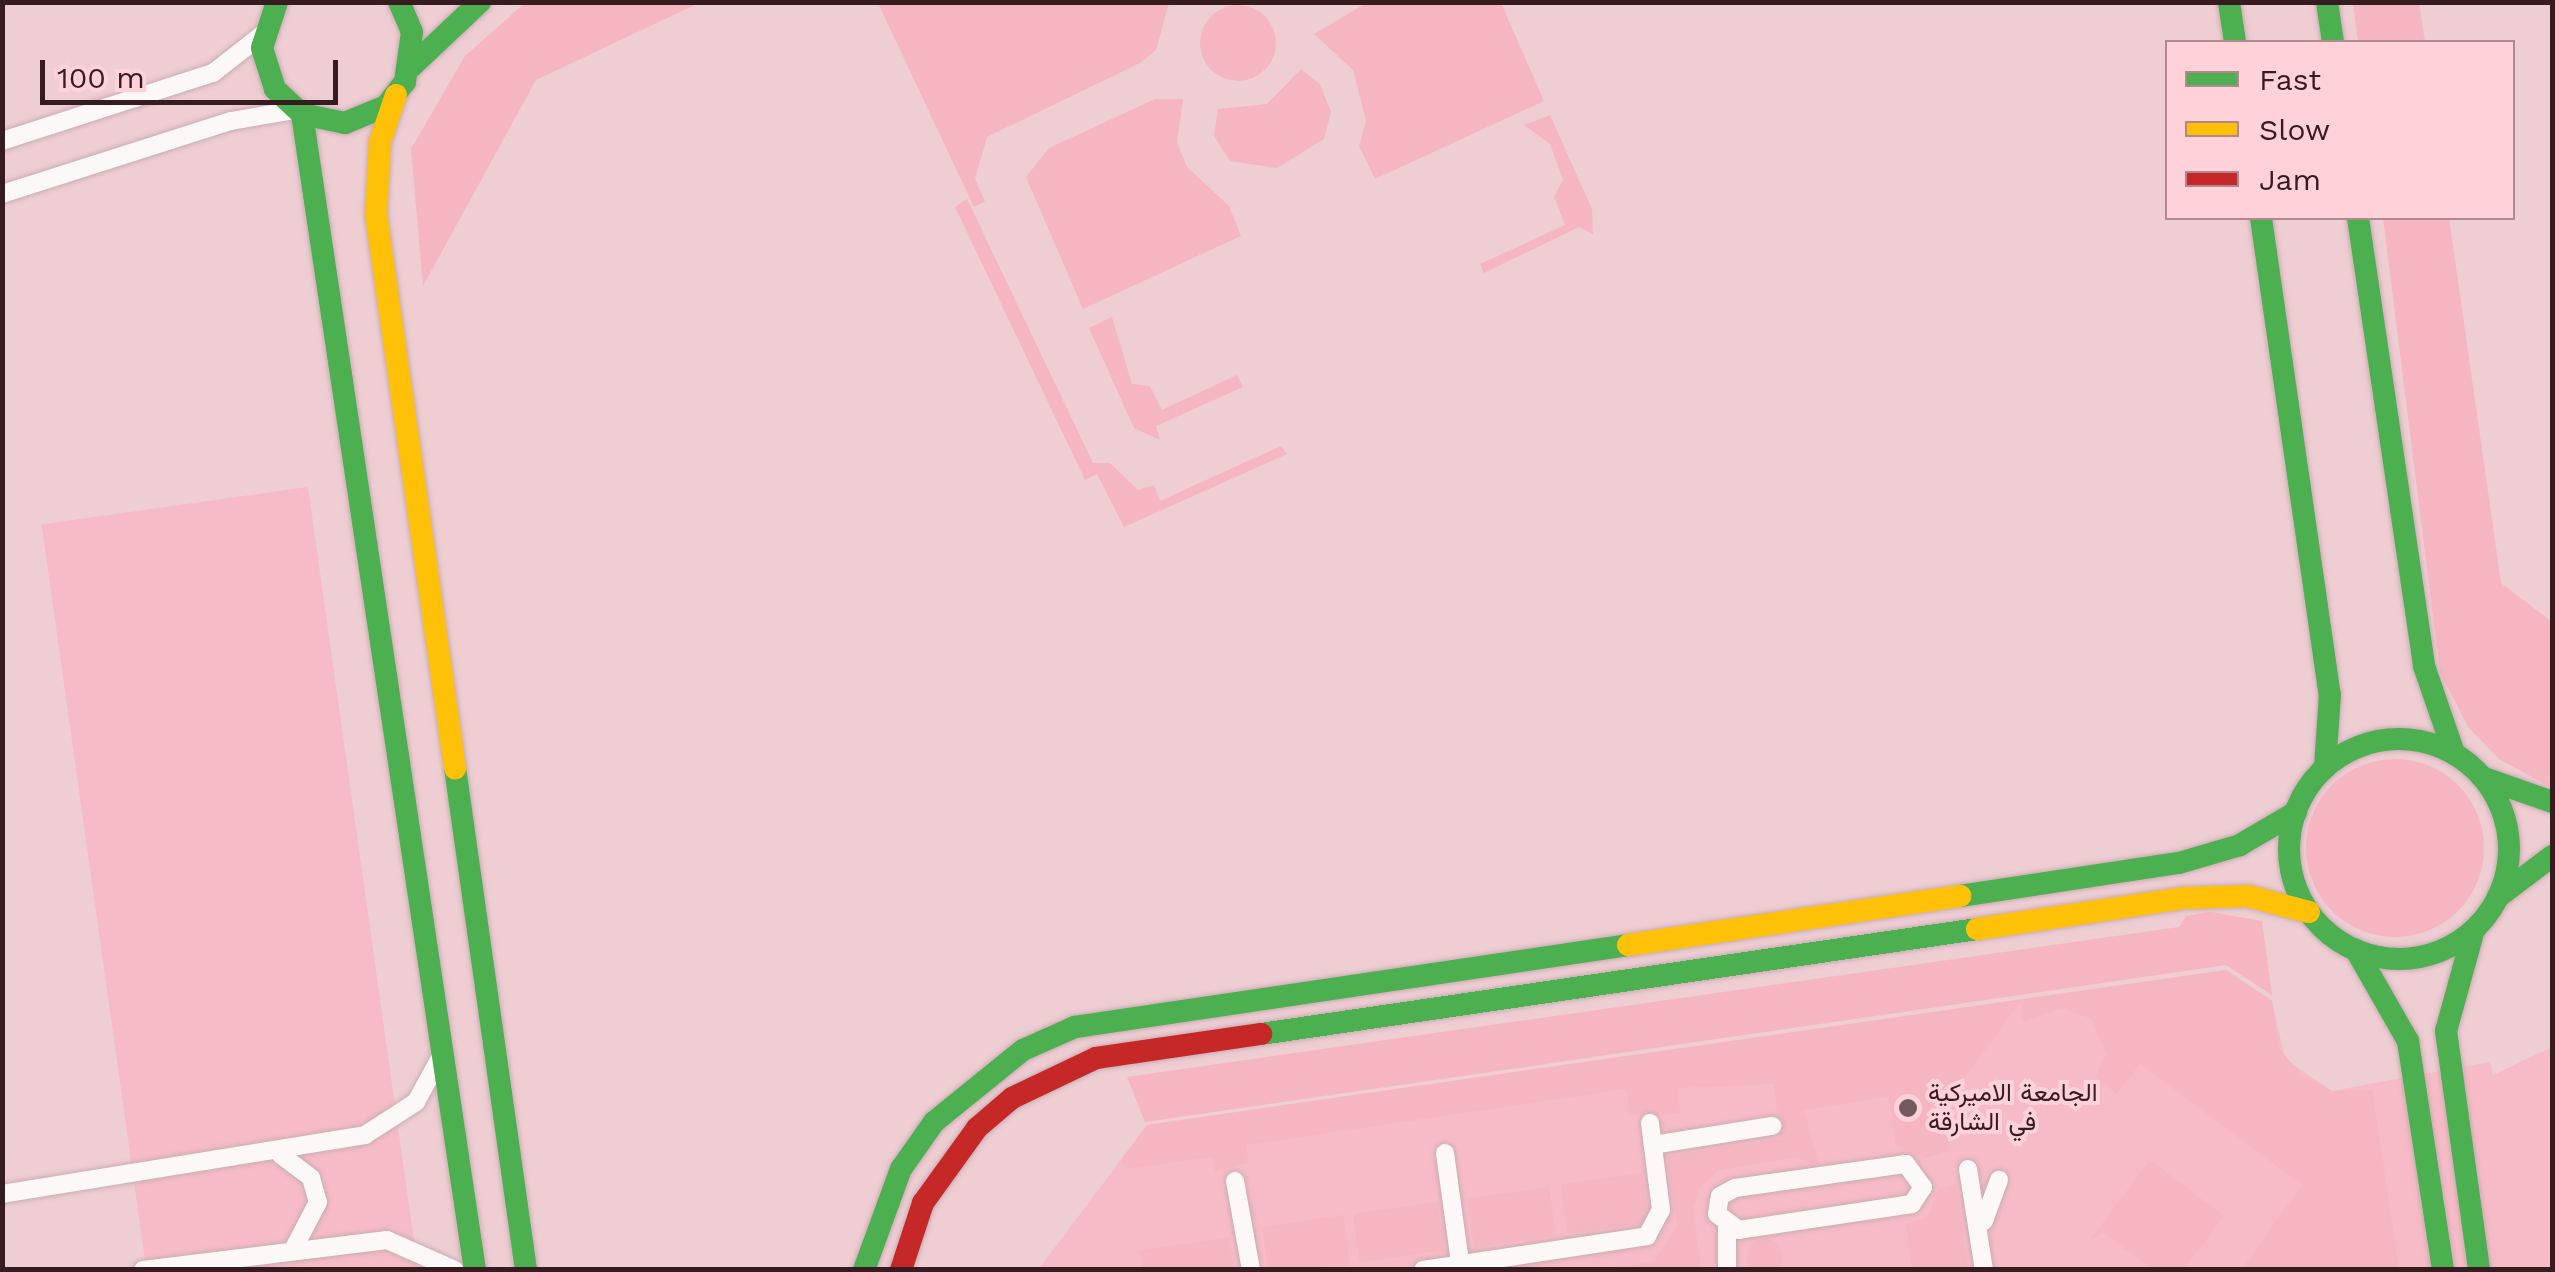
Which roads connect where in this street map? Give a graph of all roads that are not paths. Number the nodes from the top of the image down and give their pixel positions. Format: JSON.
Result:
{"nodes":[{"id":1,"x":277,"y":2,"type":"edge"},
{"id":2,"x":399,"y":2,"type":"edge"},
{"id":3,"x":480,"y":2,"type":"edge"},
{"id":4,"x":2230,"y":2,"type":"edge"},
{"id":5,"x":2328,"y":2,"type":"edge"},
{"id":6,"x":263,"y":34,"type":"junction"},
{"id":7,"x":2235,"y":40,"type":"edge"},
{"id":8,"x":2333,"y":40,"type":"edge"},
{"id":9,"x":411,"y":67,"type":"junction"},
{"id":10,"x":396,"y":95,"type":"junction"},
{"id":11,"x":298,"y":112,"type":"junction"},
{"id":12,"x":2,"y":141,"type":"edge"},
{"id":13,"x":2,"y":194,"type":"edge"},
{"id":14,"x":2260,"y":220,"type":"edge"},
{"id":15,"x":2358,"y":220,"type":"edge"},
{"id":16,"x":2454,"y":753,"type":"junction"},
{"id":17,"x":2324,"y":768,"type":"junction"},
{"id":18,"x":2484,"y":778,"type":"junction"},
{"id":19,"x":2552,"y":802,"type":"edge"},
{"id":20,"x":2296,"y":812,"type":"junction"},
{"id":21,"x":2552,"y":856,"type":"edge"},
{"id":22,"x":2497,"y":898,"type":"junction"},
{"id":23,"x":2309,"y":912,"type":"junction"},
{"id":24,"x":2476,"y":927,"type":"junction"},
{"id":25,"x":2356,"y":950,"type":"junction"},
{"id":26,"x":442,"y":1048,"type":"junction"},
{"id":27,"x":2447,"y":1052,"type":"junction"},
{"id":28,"x":2412,"y":1058,"type":"junction"},
{"id":29,"x":1650,"y":1123,"type":"dead end"},
{"id":30,"x":1772,"y":1126,"type":"dead end"},
{"id":31,"x":1653,"y":1145,"type":"junction"},
{"id":32,"x":1445,"y":1153,"type":"dead end"},
{"id":33,"x":281,"y":1155,"type":"junction"},
{"id":34,"x":1968,"y":1169,"type":"dead end"},
{"id":35,"x":1999,"y":1180,"type":"dead end"},
{"id":36,"x":1235,"y":1181,"type":"dead end"},
{"id":37,"x":2,"y":1194,"type":"edge"},
{"id":38,"x":1984,"y":1222,"type":"junction"},
{"id":39,"x":1727,"y":1228,"type":"junction"},
{"id":40,"x":295,"y":1246,"type":"junction"},
{"id":41,"x":1985,"y":1246,"type":"junction"},
{"id":42,"x":1461,"y":1267,"type":"edge"},
{"id":43,"x":143,"y":1270,"type":"edge"},
{"id":44,"x":455,"y":1270,"type":"edge"},
{"id":45,"x":476,"y":1270,"type":"edge"},
{"id":46,"x":526,"y":1270,"type":"edge"},
{"id":47,"x":864,"y":1270,"type":"edge"},
{"id":48,"x":901,"y":1270,"type":"edge"},
{"id":49,"x":1251,"y":1270,"type":"edge"},
{"id":50,"x":1422,"y":1270,"type":"edge"},
{"id":51,"x":1727,"y":1270,"type":"edge"},
{"id":52,"x":1984,"y":1270,"type":"edge"},
{"id":53,"x":2002,"y":1270,"type":"edge"},
{"id":54,"x":2443,"y":1270,"type":"edge"},
{"id":55,"x":2478,"y":1270,"type":"edge"}],
"edges":[{"from":1,"to":6,"type":"street"},
{"from":2,"to":9,"type":"street"},
{"from":3,"to":9,"type":"street"},
{"from":4,"to":7,"type":"street"},
{"from":5,"to":8,"type":"street"},
{"from":6,"to":11,"type":"street"},
{"from":6,"to":12,"type":"street"},
{"from":9,"to":10,"type":"street"},
{"from":10,"to":11,"type":"street"},
{"from":10,"to":46,"type":"street"},
{"from":11,"to":13,"type":"street"},
{"from":11,"to":26,"type":"street"},
{"from":14,"to":17,"type":"street"},
{"from":15,"to":16,"type":"street"},
{"from":16,"to":17,"type":"street"},
{"from":16,"to":18,"type":"street"},
{"from":17,"to":20,"type":"street"},
{"from":18,"to":19,"type":"street"},
{"from":18,"to":22,"type":"street"},
{"from":20,"to":23,"type":"street"},
{"from":20,"to":47,"type":"street"},
{"from":21,"to":22,"type":"street"},
{"from":22,"to":24,"type":"street"},
{"from":23,"to":25,"type":"street"},
{"from":23,"to":48,"type":"street"},
{"from":24,"to":25,"type":"street"},
{"from":24,"to":27,"type":"street"},
{"from":25,"to":28,"type":"street"},
{"from":26,"to":33,"type":"street"},
{"from":26,"to":45,"type":"street"},
{"from":27,"to":28,"type":"street"},
{"from":27,"to":55,"type":"street"},
{"from":28,"to":54,"type":"street"},
{"from":29,"to":31,"type":"street"},
{"from":30,"to":31,"type":"street"},
{"from":31,"to":42,"type":"street"},
{"from":32,"to":42,"type":"street"},
{"from":33,"to":37,"type":"street"},
{"from":33,"to":40,"type":"street"},
{"from":34,"to":38,"type":"street"},
{"from":35,"to":38,"type":"street"},
{"from":36,"to":49,"type":"street"},
{"from":38,"to":41,"type":"street"},
{"from":39,"to":39,"type":"street"},
{"from":39,"to":51,"type":"street"},
{"from":40,"to":43,"type":"street"},
{"from":40,"to":44,"type":"street"},
{"from":41,"to":52,"type":"street"},
{"from":41,"to":53,"type":"street"},
{"from":42,"to":50,"type":"street"}]}
